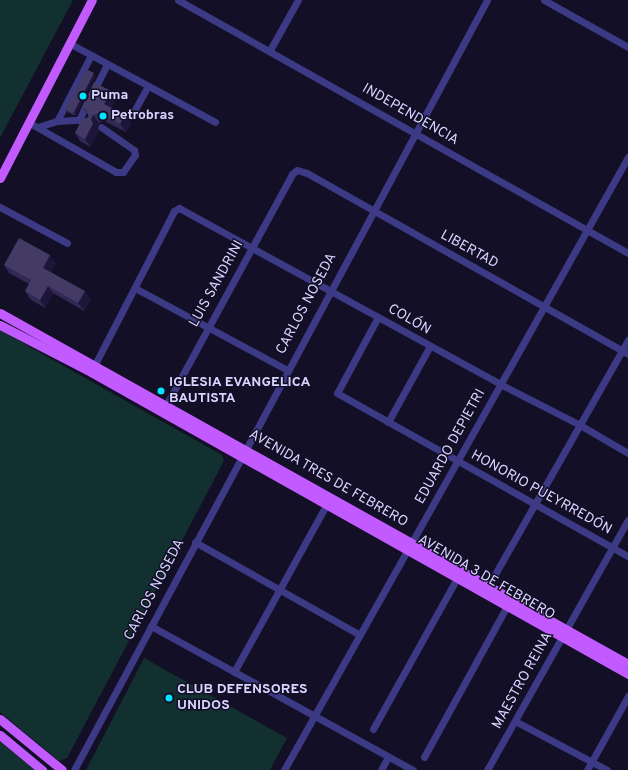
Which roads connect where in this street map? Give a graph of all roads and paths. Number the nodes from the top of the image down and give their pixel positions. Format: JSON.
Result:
{"nodes":[{"id":1,"x":92,"y":0,"type":"edge"},
{"id":2,"x":178,"y":0,"type":"edge"},
{"id":3,"x":298,"y":0,"type":"edge"},
{"id":4,"x":487,"y":0,"type":"edge"},
{"id":5,"x":544,"y":0,"type":"edge"},
{"id":6,"x":69,"y":43,"type":"junction"},
{"id":7,"x":628,"y":47,"type":"edge"},
{"id":8,"x":270,"y":50,"type":"junction"},
{"id":9,"x":91,"y":55,"type":"junction"},
{"id":10,"x":107,"y":64,"type":"junction"},
{"id":11,"x":148,"y":86,"type":"junction"},
{"id":12,"x":133,"y":113,"type":"dead end"},
{"id":13,"x":79,"y":120,"type":"junction"},
{"id":14,"x":57,"y":121,"type":"junction"},
{"id":15,"x":28,"y":122,"type":"junction"},
{"id":16,"x":90,"y":122,"type":"edge"},
{"id":17,"x":215,"y":122,"type":"dead end"},
{"id":18,"x":38,"y":127,"type":"junction"},
{"id":19,"x":101,"y":127,"type":"dead end"},
{"id":20,"x":415,"y":133,"type":"junction"},
{"id":21,"x":628,"y":157,"type":"edge"},
{"id":22,"x":297,"y":170,"type":"joint"},
{"id":23,"x":0,"y":178,"type":"edge"},
{"id":24,"x":0,"y":207,"type":"edge"},
{"id":25,"x":372,"y":210,"type":"junction"},
{"id":26,"x":586,"y":231,"type":"junction"},
{"id":27,"x":67,"y":243,"type":"dead end"},
{"id":28,"x":252,"y":247,"type":"junction"},
{"id":29,"x":628,"y":253,"type":"edge"},
{"id":30,"x":135,"y":288,"type":"junction"},
{"id":31,"x":329,"y":290,"type":"junction"},
{"id":32,"x":544,"y":306,"type":"junction"},
{"id":33,"x":0,"y":313,"type":"edge"},
{"id":34,"x":378,"y":317,"type":"junction"},
{"id":35,"x":0,"y":325,"type":"edge"},
{"id":36,"x":208,"y":326,"type":"junction"},
{"id":37,"x":628,"y":340,"type":"edge"},
{"id":38,"x":430,"y":346,"type":"junction"},
{"id":39,"x":625,"y":352,"type":"edge"},
{"id":40,"x":93,"y":368,"type":"junction"},
{"id":41,"x":287,"y":370,"type":"junction"},
{"id":42,"x":500,"y":384,"type":"junction"},
{"id":43,"x":164,"y":409,"type":"junction"},
{"id":44,"x":388,"y":422,"type":"junction"},
{"id":45,"x":580,"y":425,"type":"junction"},
{"id":46,"x":243,"y":452,"type":"junction"},
{"id":47,"x":628,"y":453,"type":"edge"},
{"id":48,"x":458,"y":460,"type":"junction"},
{"id":49,"x":331,"y":496,"type":"junction"},
{"id":50,"x":535,"y":503,"type":"junction"},
{"id":51,"x":326,"y":505,"type":"junction"},
{"id":52,"x":628,"y":520,"type":"edge"},
{"id":53,"x":195,"y":542,"type":"junction"},
{"id":54,"x":410,"y":546,"type":"junction"},
{"id":55,"x":613,"y":548,"type":"junction"},
{"id":56,"x":628,"y":556,"type":"edge"},
{"id":57,"x":457,"y":578,"type":"junction"},
{"id":58,"x":489,"y":585,"type":"junction"},
{"id":59,"x":279,"y":590,"type":"junction"},
{"id":60,"x":484,"y":594,"type":"junction"},
{"id":61,"x":507,"y":606,"type":"junction"},
{"id":62,"x":151,"y":626,"type":"junction"},
{"id":63,"x":567,"y":630,"type":"junction"},
{"id":64,"x":360,"y":635,"type":"junction"},
{"id":65,"x":562,"y":638,"type":"junction"},
{"id":66,"x":628,"y":664,"type":"edge"},
{"id":67,"x":234,"y":672,"type":"junction"},
{"id":68,"x":628,"y":674,"type":"edge"},
{"id":69,"x":628,"y":696,"type":"edge"},
{"id":70,"x":314,"y":716,"type":"junction"},
{"id":71,"x":0,"y":719,"type":"edge"},
{"id":72,"x":515,"y":721,"type":"junction"},
{"id":73,"x":373,"y":728,"type":"dead end"},
{"id":74,"x":0,"y":735,"type":"edge"},
{"id":75,"x":388,"y":757,"type":"junction"},
{"id":76,"x":424,"y":757,"type":"dead end"},
{"id":77,"x":592,"y":762,"type":"junction"},
{"id":78,"x":42,"y":770,"type":"edge"},
{"id":79,"x":62,"y":770,"type":"edge"},
{"id":80,"x":74,"y":770,"type":"edge"},
{"id":81,"x":284,"y":770,"type":"edge"},
{"id":82,"x":381,"y":770,"type":"edge"},
{"id":83,"x":412,"y":770,"type":"edge"},
{"id":84,"x":487,"y":770,"type":"edge"},
{"id":85,"x":587,"y":770,"type":"edge"},
{"id":86,"x":607,"y":770,"type":"edge"}],
"edges":[{"from":1,"to":6,"type":"main road"},
{"from":2,"to":8,"type":"street","name":"INDEPENDENCIA"},
{"from":3,"to":8,"type":"street"},
{"from":4,"to":20,"type":"street","name":"CARLOS NOSEDA"},
{"from":5,"to":7,"type":"street"},
{"from":6,"to":9,"type":"street"},
{"from":6,"to":15,"type":"main road"},
{"from":8,"to":20,"type":"street","name":"INDEPENDENCIA"},
{"from":9,"to":10,"type":"street"},
{"from":9,"to":14,"type":"street"},
{"from":10,"to":11,"type":"street"},
{"from":10,"to":13,"type":"street"},
{"from":11,"to":12,"type":"street"},
{"from":11,"to":17,"type":"street"},
{"from":13,"to":14,"type":"street"},
{"from":13,"to":16,"type":"street"},
{"from":14,"to":18,"type":"street"},
{"from":15,"to":18,"type":"street"},
{"from":15,"to":23,"type":"main road"},
{"from":18,"to":19,"type":"street"},
{"from":20,"to":25,"type":"street","name":"CARLOS NOSEDA"},
{"from":20,"to":26,"type":"street","name":"INDEPENDENCIA"},
{"from":21,"to":26,"type":"street","name":"EDUARDO DEPIETRI"},
{"from":22,"to":25,"type":"street","name":"LIBERTAD"},
{"from":22,"to":28,"type":"street","name":"LUIS SANDRINI"},
{"from":24,"to":27,"type":"street"},
{"from":25,"to":31,"type":"street","name":"CARLOS NOSEDA"},
{"from":25,"to":32,"type":"street","name":"LIBERTAD"},
{"from":26,"to":29,"type":"street","name":"INDEPENDENCIA"},
{"from":26,"to":32,"type":"street","name":"EDUARDO DEPIETRI"},
{"from":28,"to":30,"type":"street","name":"COLÓN"},
{"from":28,"to":31,"type":"street","name":"COLÓN"},
{"from":28,"to":36,"type":"street","name":"LUIS SANDRINI"},
{"from":30,"to":36,"type":"street"},
{"from":30,"to":40,"type":"street"},
{"from":31,"to":34,"type":"street","name":"COLÓN"},
{"from":31,"to":41,"type":"street","name":"CARLOS NOSEDA"},
{"from":32,"to":39,"type":"street","name":"LIBERTAD"},
{"from":32,"to":42,"type":"street","name":"EDUARDO DEPIETRI"},
{"from":33,"to":40,"type":"main road","name":"AVENIDA TRES DE FEBRERO"},
{"from":34,"to":38,"type":"street","name":"COLÓN"},
{"from":34,"to":44,"type":"street","name":"HONORIO PUEYRREDÓN"},
{"from":35,"to":40,"type":"main road"},
{"from":36,"to":41,"type":"street"},
{"from":36,"to":43,"type":"street","name":"LUIS SANDRINI"},
{"from":37,"to":39,"type":"street"},
{"from":38,"to":42,"type":"street","name":"COLÓN"},
{"from":38,"to":44,"type":"street"},
{"from":39,"to":45,"type":"street"},
{"from":40,"to":43,"type":"main road","name":"AVENIDA TRES DE FEBRERO"},
{"from":41,"to":46,"type":"street","name":"CARLOS NOSEDA"},
{"from":42,"to":45,"type":"street","name":"COLÓN"},
{"from":42,"to":48,"type":"street","name":"EDUARDO DEPIETRI"},
{"from":43,"to":46,"type":"main road","name":"AVENIDA TRES DE FEBRERO"},
{"from":44,"to":48,"type":"street","name":"HONORIO PUEYRREDÓN"},
{"from":45,"to":47,"type":"street","name":"COLÓN"},
{"from":45,"to":50,"type":"street"},
{"from":46,"to":49,"type":"main road","name":"AVENIDA TRES DE FEBRERO"},
{"from":46,"to":51,"type":"main road","name":"AVENIDA 3 DE FEBRERO"},
{"from":46,"to":53,"type":"street","name":"CARLOS NOSEDA"},
{"from":48,"to":50,"type":"street","name":"HONORIO PUEYRREDÓN"},
{"from":48,"to":54,"type":"street","name":"EDUARDO DEPIETRI"},
{"from":49,"to":51,"type":"street"},
{"from":49,"to":54,"type":"main road","name":"AVENIDA TRES DE FEBRERO"},
{"from":50,"to":55,"type":"street","name":"HONORIO PUEYRREDÓN"},
{"from":50,"to":58,"type":"street"},
{"from":51,"to":54,"type":"main road","name":"AVENIDA 3 DE FEBRERO"},
{"from":51,"to":59,"type":"street"},
{"from":52,"to":55,"type":"street","name":"MAESTRO REINA"},
{"from":53,"to":59,"type":"street"},
{"from":53,"to":62,"type":"street","name":"CARLOS NOSEDA"},
{"from":54,"to":57,"type":"main road","name":"AVENIDA 3 DE FEBRERO"},
{"from":54,"to":58,"type":"main road","name":"AVENIDA TRES DE FEBRERO"},
{"from":54,"to":64,"type":"street","name":"EDUARDO DEPIETRI"},
{"from":55,"to":56,"type":"street","name":"HONORIO PUEYRREDÓN"},
{"from":55,"to":63,"type":"street","name":"MAESTRO REINA"},
{"from":57,"to":60,"type":"main road","name":"AVENIDA 3 DE FEBRERO"},
{"from":57,"to":73,"type":"street"},
{"from":58,"to":60,"type":"street"},
{"from":58,"to":63,"type":"main road","name":"AVENIDA TRES DE FEBRERO"},
{"from":59,"to":64,"type":"street"},
{"from":59,"to":67,"type":"street"},
{"from":60,"to":61,"type":"main road","name":"AVENIDA 3 DE FEBRERO"},
{"from":61,"to":65,"type":"main road","name":"AVENIDA 3 DE FEBRERO"},
{"from":61,"to":76,"type":"street"},
{"from":62,"to":67,"type":"street"},
{"from":62,"to":80,"type":"street","name":"CARLOS NOSEDA"},
{"from":63,"to":65,"type":"street","name":"MAESTRO REINA"},
{"from":63,"to":66,"type":"main road","name":"AVENIDA TRES DE FEBRERO"},
{"from":64,"to":70,"type":"street","name":"EDUARDO DEPIETRI"},
{"from":65,"to":68,"type":"main road","name":"AVENIDA 3 DE FEBRERO"},
{"from":65,"to":72,"type":"street","name":"MAESTRO REINA"},
{"from":67,"to":70,"type":"street"},
{"from":69,"to":77,"type":"street"},
{"from":70,"to":75,"type":"street"},
{"from":70,"to":81,"type":"street","name":"EDUARDO DEPIETRI"},
{"from":71,"to":79,"type":"main road"},
{"from":72,"to":77,"type":"street"},
{"from":72,"to":84,"type":"street","name":"MAESTRO REINA"},
{"from":74,"to":78,"type":"main road"},
{"from":75,"to":82,"type":"street"},
{"from":75,"to":83,"type":"street"},
{"from":77,"to":85,"type":"street"},
{"from":77,"to":86,"type":"street"}]}
